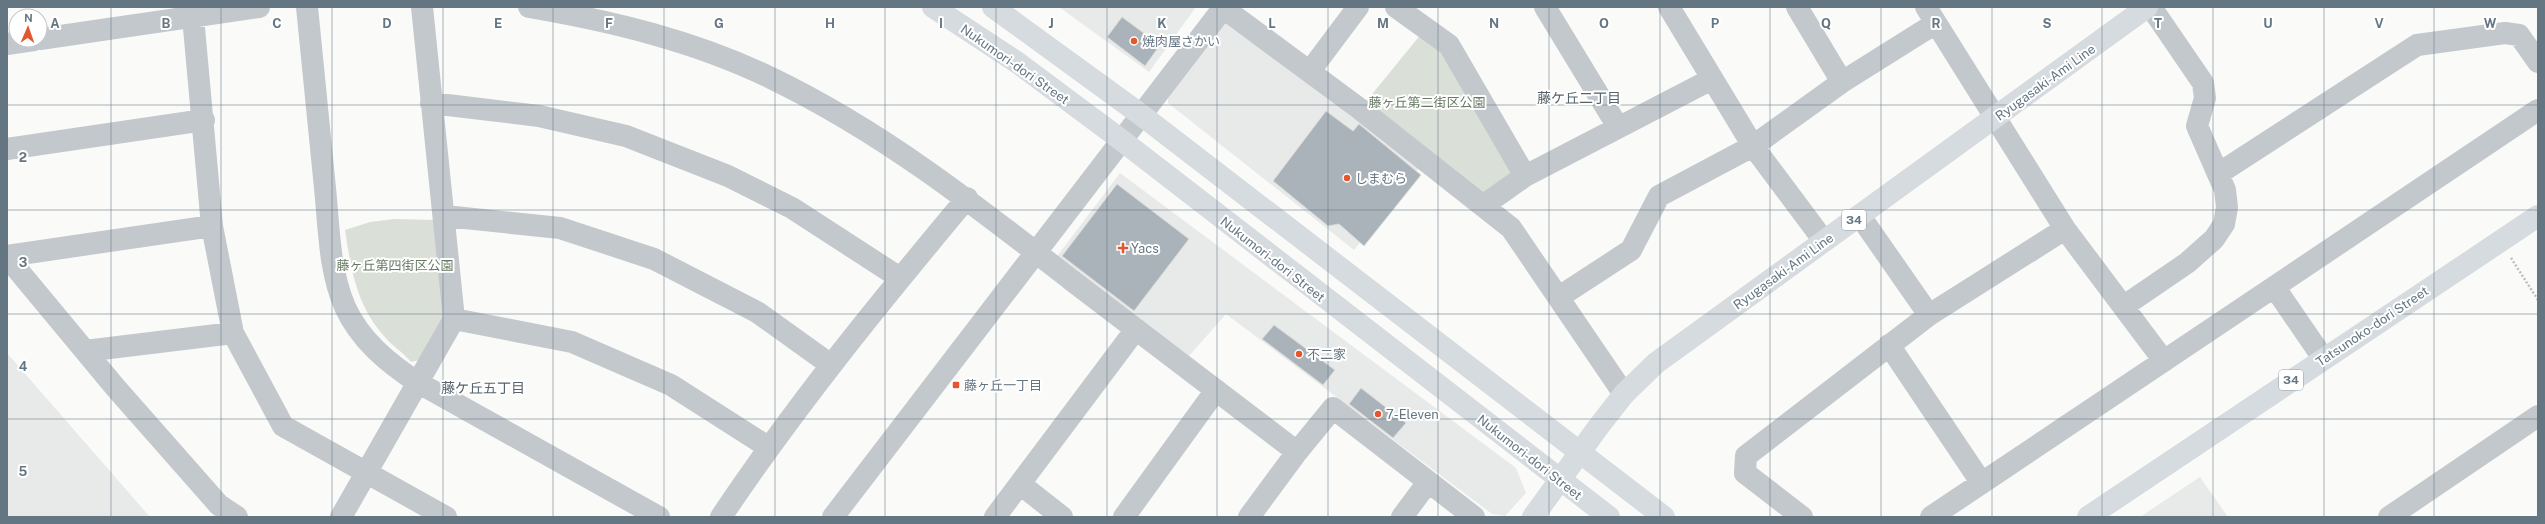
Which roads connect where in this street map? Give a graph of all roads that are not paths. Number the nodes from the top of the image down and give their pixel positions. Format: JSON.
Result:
{"nodes":[{"id":1,"x":259,"y":7,"type":"edge"},
{"id":2,"x":307,"y":7,"type":"edge"},
{"id":3,"x":422,"y":7,"type":"edge"},
{"id":4,"x":529,"y":7,"type":"edge"},
{"id":5,"x":933,"y":7,"type":"edge"},
{"id":6,"x":993,"y":7,"type":"edge"},
{"id":7,"x":1223,"y":7,"type":"edge"},
{"id":8,"x":1358,"y":7,"type":"edge"},
{"id":9,"x":1396,"y":7,"type":"edge"},
{"id":10,"x":1545,"y":7,"type":"edge"},
{"id":11,"x":1669,"y":7,"type":"edge"},
{"id":12,"x":1797,"y":7,"type":"edge"},
{"id":13,"x":2146,"y":7,"type":"edge"},
{"id":14,"x":2151,"y":7,"type":"edge"},
{"id":15,"x":1931,"y":15,"type":"edge"},
{"id":16,"x":193,"y":17,"type":"junction"},
{"id":17,"x":48,"y":38,"type":"edge"},
{"id":18,"x":2538,"y":62,"type":"edge"},
{"id":19,"x":1310,"y":71,"type":"junction"},
{"id":20,"x":1712,"y":78,"type":"junction"},
{"id":21,"x":1842,"y":82,"type":"junction"},
{"id":22,"x":431,"y":103,"type":"junction"},
{"id":23,"x":2538,"y":110,"type":"edge"},
{"id":24,"x":1140,"y":114,"type":"junction"},
{"id":25,"x":1995,"y":119,"type":"junction"},
{"id":26,"x":204,"y":120,"type":"junction"},
{"id":27,"x":1618,"y":127,"type":"junction"},
{"id":28,"x":1120,"y":139,"type":"junction"},
{"id":29,"x":1753,"y":146,"type":"junction"},
{"id":30,"x":7,"y":149,"type":"edge"},
{"id":31,"x":2218,"y":174,"type":"junction"},
{"id":32,"x":1525,"y":176,"type":"junction"},
{"id":33,"x":967,"y":198,"type":"junction"},
{"id":34,"x":1484,"y":205,"type":"junction"},
{"id":35,"x":445,"y":216,"type":"junction"},
{"id":36,"x":1860,"y":216,"type":"junction"},
{"id":37,"x":2538,"y":216,"type":"edge"},
{"id":38,"x":212,"y":226,"type":"junction"},
{"id":39,"x":2064,"y":230,"type":"junction"},
{"id":40,"x":1824,"y":241,"type":"junction"},
{"id":41,"x":1035,"y":251,"type":"junction"},
{"id":42,"x":7,"y":257,"type":"edge"},
{"id":43,"x":900,"y":278,"type":"junction"},
{"id":44,"x":2275,"y":288,"type":"junction"},
{"id":45,"x":1559,"y":297,"type":"junction"},
{"id":46,"x":2124,"y":306,"type":"junction"},
{"id":47,"x":1929,"y":315,"type":"junction"},
{"id":48,"x":454,"y":319,"type":"junction"},
{"id":49,"x":1136,"y":330,"type":"junction"},
{"id":50,"x":233,"y":333,"type":"junction"},
{"id":51,"x":1889,"y":345,"type":"junction"},
{"id":52,"x":85,"y":351,"type":"junction"},
{"id":53,"x":2323,"y":358,"type":"junction"},
{"id":54,"x":2164,"y":361,"type":"junction"},
{"id":55,"x":831,"y":365,"type":"junction"},
{"id":56,"x":417,"y":382,"type":"junction"},
{"id":57,"x":1216,"y":390,"type":"junction"},
{"id":58,"x":1624,"y":394,"type":"junction"},
{"id":59,"x":2538,"y":416,"type":"edge"},
{"id":60,"x":768,"y":447,"type":"junction"},
{"id":61,"x":1297,"y":452,"type":"junction"},
{"id":62,"x":1580,"y":452,"type":"junction"},
{"id":63,"x":366,"y":473,"type":"junction"},
{"id":64,"x":1562,"y":480,"type":"junction"},
{"id":65,"x":1428,"y":482,"type":"junction"},
{"id":66,"x":1981,"y":482,"type":"junction"},
{"id":67,"x":1020,"y":484,"type":"junction"},
{"id":68,"x":237,"y":517,"type":"edge"},
{"id":69,"x":341,"y":517,"type":"edge"},
{"id":70,"x":446,"y":517,"type":"edge"},
{"id":71,"x":659,"y":517,"type":"edge"},
{"id":72,"x":721,"y":517,"type":"edge"},
{"id":73,"x":832,"y":517,"type":"edge"},
{"id":74,"x":994,"y":517,"type":"edge"},
{"id":75,"x":1062,"y":517,"type":"edge"},
{"id":76,"x":1124,"y":517,"type":"edge"},
{"id":77,"x":1249,"y":517,"type":"edge"},
{"id":78,"x":1402,"y":517,"type":"edge"},
{"id":79,"x":1474,"y":517,"type":"edge"},
{"id":80,"x":1533,"y":517,"type":"edge"},
{"id":81,"x":1609,"y":517,"type":"edge"},
{"id":82,"x":1664,"y":517,"type":"edge"},
{"id":83,"x":1802,"y":517,"type":"edge"},
{"id":84,"x":1931,"y":517,"type":"edge"},
{"id":85,"x":2088,"y":517,"type":"edge"},
{"id":86,"x":2389,"y":517,"type":"edge"}],
"edges":[{"from":1,"to":16,"type":"street"},
{"from":2,"to":56,"type":"street"},
{"from":3,"to":22,"type":"street"},
{"from":4,"to":33,"type":"street"},
{"from":5,"to":28,"type":"main road","name":"Nukumori-dori Street"},
{"from":6,"to":24,"type":"main road"},
{"from":7,"to":19,"type":"street"},
{"from":7,"to":24,"type":"street"},
{"from":8,"to":19,"type":"street"},
{"from":9,"to":32,"type":"street"},
{"from":10,"to":27,"type":"street"},
{"from":11,"to":20,"type":"street"},
{"from":12,"to":21,"type":"street"},
{"from":13,"to":25,"type":"main road","name":"Ryugasaki-Ami Line","number":"34"},
{"from":14,"to":31,"type":"street"},
{"from":15,"to":21,"type":"street"},
{"from":15,"to":25,"type":"street"},
{"from":16,"to":17,"type":"street"},
{"from":16,"to":26,"type":"street"},
{"from":18,"to":31,"type":"street"},
{"from":19,"to":34,"type":"street"},
{"from":20,"to":27,"type":"street"},
{"from":20,"to":29,"type":"street"},
{"from":21,"to":29,"type":"street"},
{"from":22,"to":35,"type":"street"},
{"from":22,"to":43,"type":"street"},
{"from":23,"to":44,"type":"street"},
{"from":24,"to":28,"type":"street"},
{"from":24,"to":62,"type":"main road"},
{"from":25,"to":36,"type":"main road","name":"Ryugasaki-Ami Line","number":"34"},
{"from":25,"to":39,"type":"street"},
{"from":26,"to":30,"type":"street"},
{"from":26,"to":38,"type":"street"},
{"from":27,"to":32,"type":"street"},
{"from":28,"to":41,"type":"street"},
{"from":28,"to":64,"type":"main road","name":"Nukumori-dori Street"},
{"from":29,"to":40,"type":"street"},
{"from":29,"to":45,"type":"street"},
{"from":31,"to":46,"type":"street"},
{"from":32,"to":34,"type":"street"},
{"from":33,"to":41,"type":"street"},
{"from":33,"to":43,"type":"street"},
{"from":34,"to":45,"type":"street"},
{"from":35,"to":48,"type":"street"},
{"from":35,"to":55,"type":"street"},
{"from":36,"to":40,"type":"main road","name":"Ryugasaki-Ami Line","number":"34"},
{"from":36,"to":47,"type":"street"},
{"from":37,"to":53,"type":"main road","name":"Tatsunoko-dori Street","number":"34"},
{"from":38,"to":42,"type":"street"},
{"from":38,"to":50,"type":"street"},
{"from":39,"to":46,"type":"street"},
{"from":39,"to":47,"type":"street"},
{"from":40,"to":58,"type":"main road","name":"Ryugasaki-Ami Line","number":"34"},
{"from":41,"to":49,"type":"street"},
{"from":41,"to":73,"type":"street"},
{"from":42,"to":52,"type":"street"},
{"from":43,"to":55,"type":"street"},
{"from":44,"to":53,"type":"street"},
{"from":44,"to":54,"type":"street"},
{"from":45,"to":58,"type":"street"},
{"from":46,"to":54,"type":"street"},
{"from":47,"to":51,"type":"street"},
{"from":48,"to":56,"type":"street"},
{"from":48,"to":60,"type":"street"},
{"from":49,"to":57,"type":"street"},
{"from":49,"to":67,"type":"street"},
{"from":50,"to":52,"type":"street"},
{"from":50,"to":63,"type":"street"},
{"from":51,"to":66,"type":"street"},
{"from":51,"to":83,"type":"street"},
{"from":52,"to":68,"type":"street"},
{"from":53,"to":85,"type":"main road","name":"Tatsunoko-dori Street","number":"34"},
{"from":54,"to":66,"type":"street"},
{"from":55,"to":60,"type":"street"},
{"from":56,"to":63,"type":"street"},
{"from":56,"to":71,"type":"street"},
{"from":57,"to":61,"type":"street"},
{"from":57,"to":76,"type":"street"},
{"from":58,"to":62,"type":"main road","name":"Ryugasaki-Ami Line","number":"34"},
{"from":59,"to":86,"type":"street"},
{"from":60,"to":72,"type":"street"},
{"from":61,"to":65,"type":"street"},
{"from":61,"to":77,"type":"street"},
{"from":62,"to":64,"type":"main road","name":"Ryugasaki-Ami Line","number":"34"},
{"from":62,"to":82,"type":"main road"},
{"from":63,"to":69,"type":"street"},
{"from":63,"to":70,"type":"street"},
{"from":64,"to":80,"type":"main road","name":"Ryugasaki-Ami Line","number":"34"},
{"from":64,"to":81,"type":"main road","name":"Nukumori-dori Street"},
{"from":65,"to":78,"type":"street"},
{"from":65,"to":79,"type":"street"},
{"from":66,"to":84,"type":"street"},
{"from":67,"to":74,"type":"street"},
{"from":67,"to":75,"type":"street"}]}
